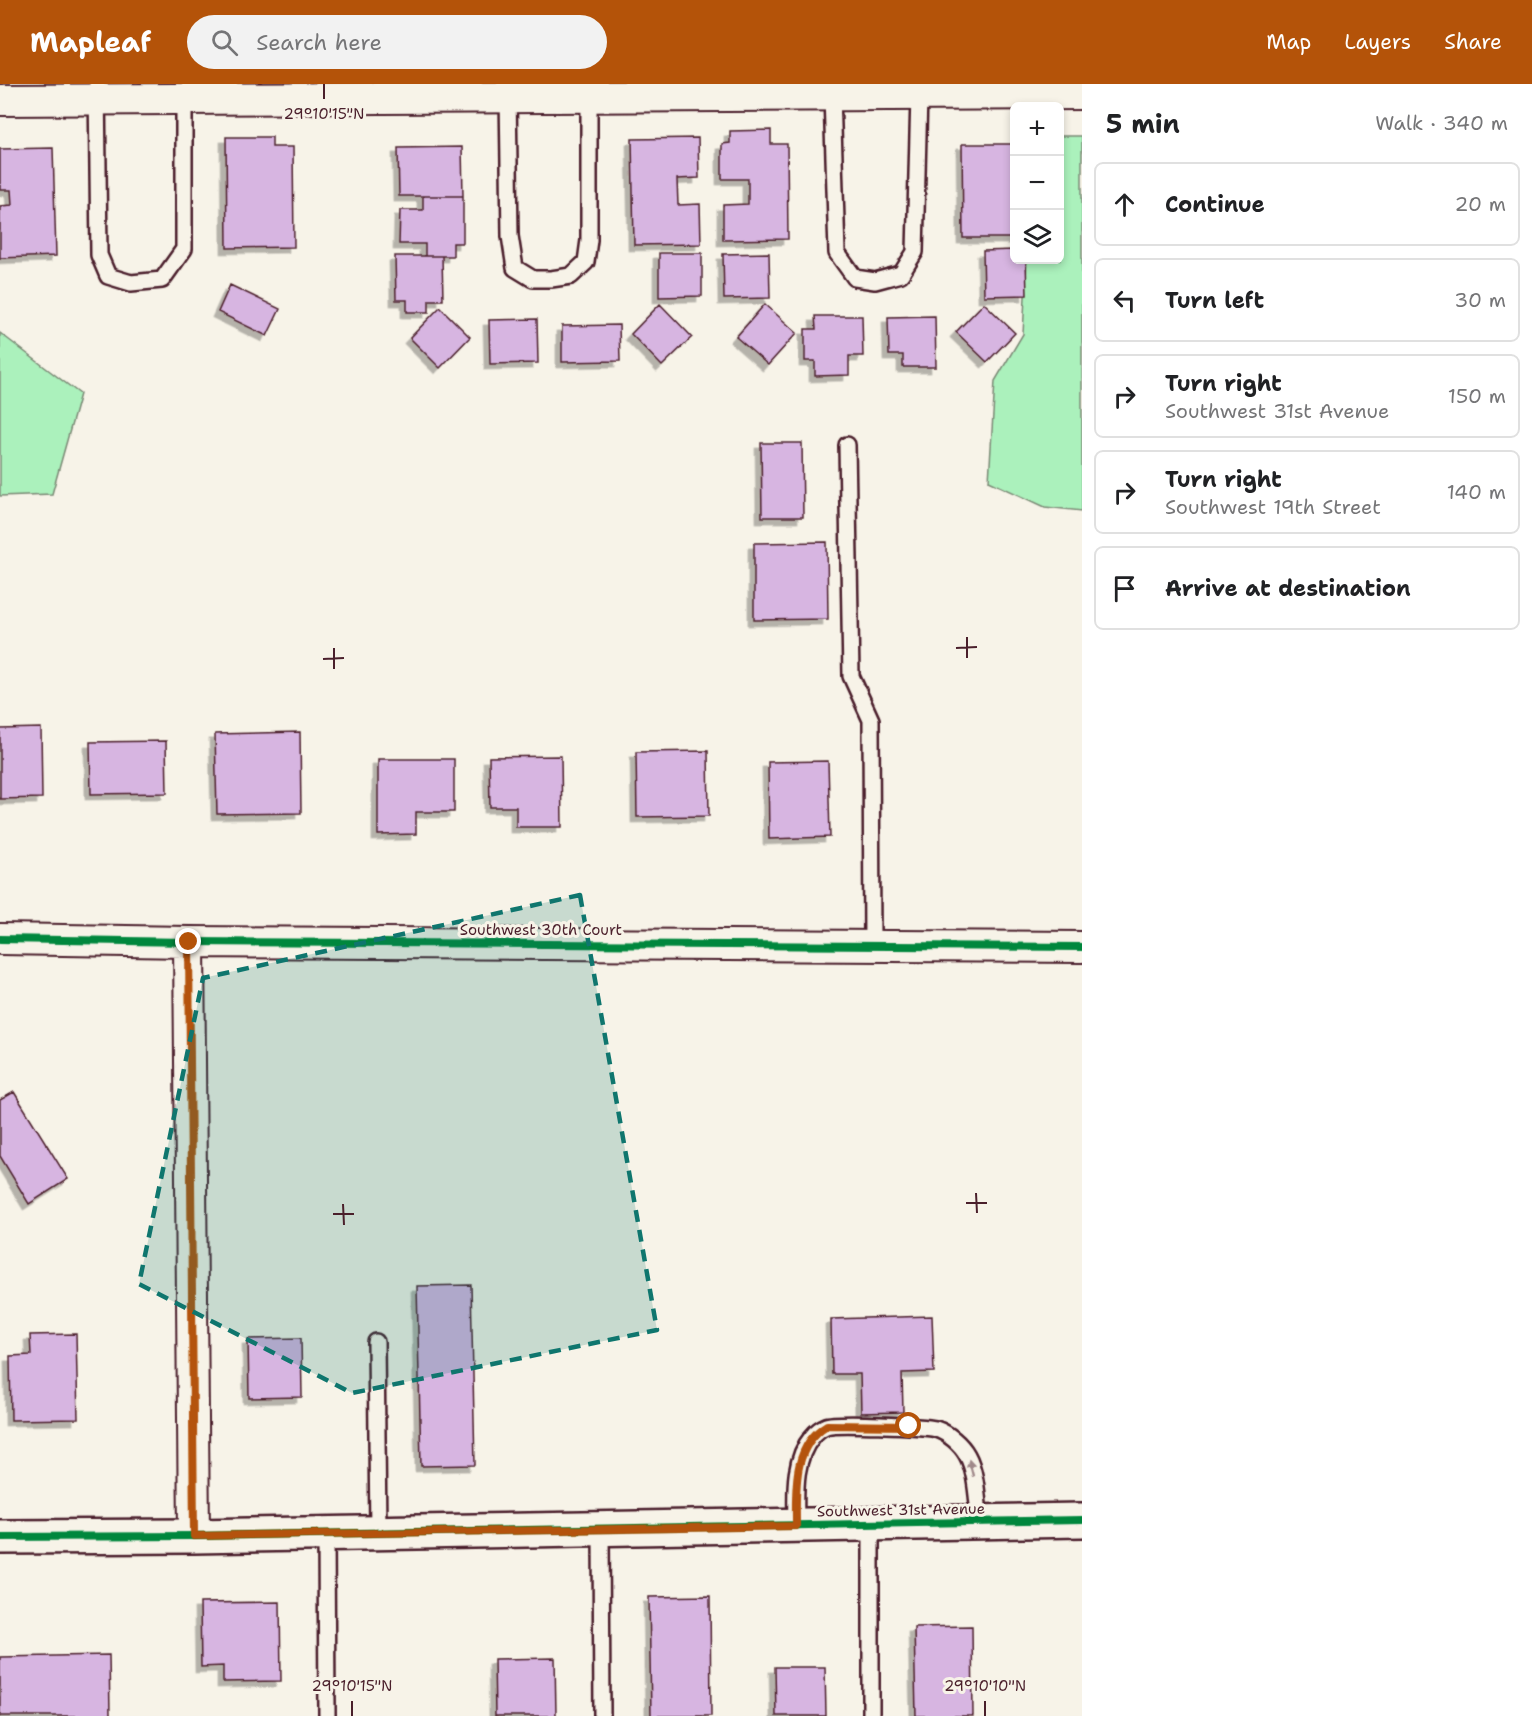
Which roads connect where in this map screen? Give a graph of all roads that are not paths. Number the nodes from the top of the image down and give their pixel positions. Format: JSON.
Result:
{"nodes":[{"id":1,"x":589,"y":90,"type":"edge"},
{"id":2,"x":508,"y":91,"type":"edge"},
{"id":3,"x":97,"y":92,"type":"edge"},
{"id":4,"x":184,"y":92,"type":"edge"},
{"id":5,"x":1082,"y":94,"type":"edge"},
{"id":6,"x":832,"y":95,"type":"junction"},
{"id":7,"x":919,"y":95,"type":"junction"},
{"id":8,"x":0,"y":100,"type":"edge"},
{"id":9,"x":847,"y":445,"type":"dead end"},
{"id":10,"x":0,"y":939,"type":"edge"},
{"id":11,"x":189,"y":942,"type":"junction"},
{"id":12,"x":872,"y":946,"type":"junction"},
{"id":13,"x":1082,"y":947,"type":"edge"},
{"id":14,"x":376,"y":1341,"type":"dead end"},
{"id":15,"x":1082,"y":1520,"type":"edge"},
{"id":16,"x":980,"y":1522,"type":"junction"},
{"id":17,"x":871,"y":1524,"type":"junction"},
{"id":18,"x":796,"y":1526,"type":"junction"},
{"id":19,"x":601,"y":1528,"type":"junction"},
{"id":20,"x":378,"y":1532,"type":"junction"},
{"id":21,"x":326,"y":1533,"type":"junction"},
{"id":22,"x":194,"y":1536,"type":"junction"},
{"id":23,"x":0,"y":1537,"type":"edge"},
{"id":24,"x":327,"y":1716,"type":"edge"},
{"id":25,"x":602,"y":1716,"type":"edge"},
{"id":26,"x":871,"y":1716,"type":"edge"}],
"edges":[{"from":1,"to":2,"type":"street"},
{"from":1,"to":2,"type":"lane"},
{"from":1,"to":6,"type":"street"},
{"from":2,"to":4,"type":"street"},
{"from":3,"to":4,"type":"street"},
{"from":3,"to":4,"type":"lane"},
{"from":3,"to":8,"type":"street"},
{"from":5,"to":7,"type":"street"},
{"from":6,"to":7,"type":"street"},
{"from":6,"to":7,"type":"lane"},
{"from":9,"to":12,"type":"lane"},
{"from":10,"to":11,"type":"street","name":"Southwest 30th Court"},
{"from":11,"to":12,"type":"street","name":"Southwest 30th Court"},
{"from":11,"to":22,"type":"street"},
{"from":12,"to":13,"type":"street","name":"Southwest 30th Court"},
{"from":14,"to":20,"type":"lane"},
{"from":15,"to":16,"type":"street","name":"Southwest 31st Avenue"},
{"from":16,"to":17,"type":"street","name":"Southwest 31st Avenue"},
{"from":16,"to":18,"type":"lane","one_way":true},
{"from":17,"to":18,"type":"street","name":"Southwest 31st Avenue"},
{"from":17,"to":26,"type":"lane"},
{"from":18,"to":19,"type":"street","name":"Southwest 31st Avenue"},
{"from":19,"to":20,"type":"street","name":"Southwest 31st Avenue"},
{"from":19,"to":25,"type":"lane"},
{"from":20,"to":21,"type":"street","name":"Southwest 31st Avenue"},
{"from":21,"to":22,"type":"street","name":"Southwest 31st Avenue"},
{"from":21,"to":24,"type":"lane"},
{"from":22,"to":23,"type":"street","name":"Southwest 31st Avenue"}]}
